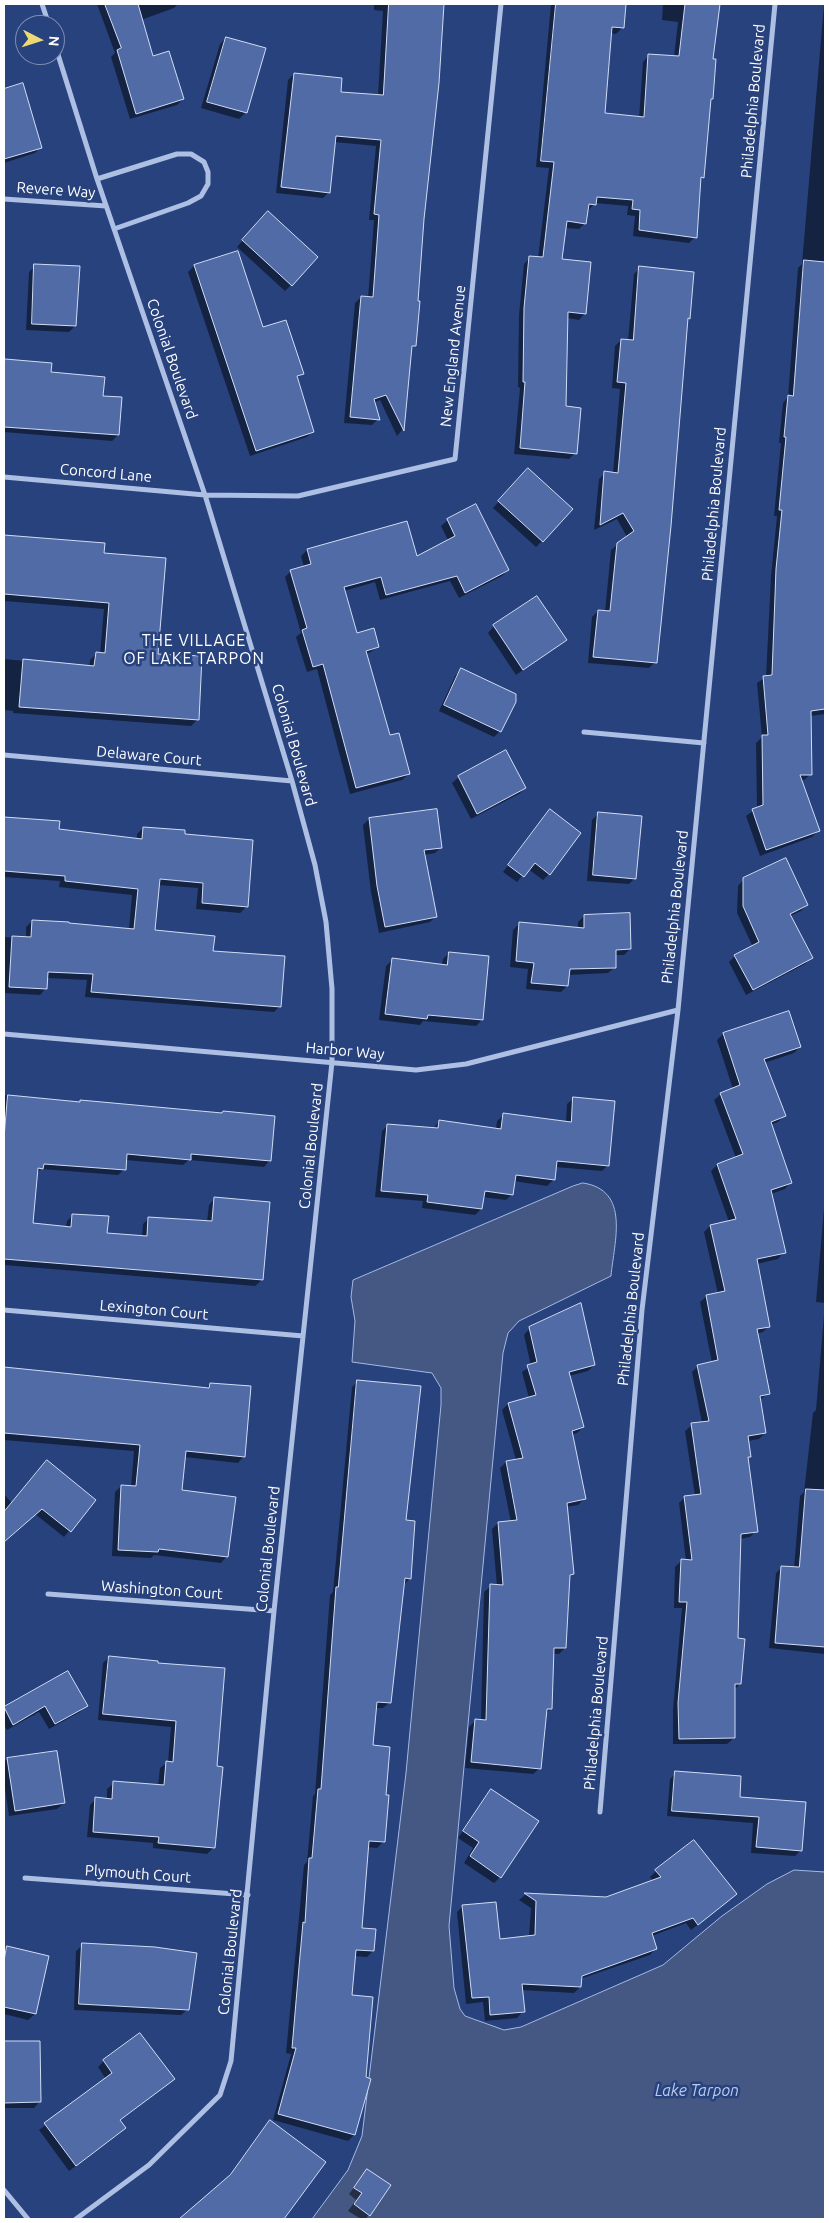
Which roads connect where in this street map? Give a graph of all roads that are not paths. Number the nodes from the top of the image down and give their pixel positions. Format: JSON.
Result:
{"nodes":[{"id":1,"x":501,"y":4,"type":"edge"},
{"id":2,"x":775,"y":4,"type":"edge"},
{"id":3,"x":61,"y":65,"type":"edge"},
{"id":4,"x":97,"y":179,"type":"junction"},
{"id":5,"x":4,"y":199,"type":"edge"},
{"id":6,"x":106,"y":206,"type":"junction"},
{"id":7,"x":114,"y":229,"type":"junction"},
{"id":8,"x":4,"y":477,"type":"edge"},
{"id":9,"x":206,"y":495,"type":"junction"},
{"id":10,"x":584,"y":732,"type":"dead end"},
{"id":11,"x":704,"y":743,"type":"junction"},
{"id":12,"x":4,"y":755,"type":"edge"},
{"id":13,"x":292,"y":781,"type":"junction"},
{"id":14,"x":678,"y":1010,"type":"junction"},
{"id":15,"x":4,"y":1034,"type":"edge"},
{"id":16,"x":332,"y":1062,"type":"junction"},
{"id":17,"x":4,"y":1310,"type":"edge"},
{"id":18,"x":303,"y":1336,"type":"junction"},
{"id":19,"x":48,"y":1594,"type":"dead end"},
{"id":20,"x":274,"y":1611,"type":"junction"},
{"id":21,"x":600,"y":1812,"type":"dead end"},
{"id":22,"x":25,"y":1878,"type":"dead end"},
{"id":23,"x":248,"y":1895,"type":"junction"},
{"id":24,"x":4,"y":2190,"type":"edge"},
{"id":25,"x":28,"y":2219,"type":"edge"},
{"id":26,"x":76,"y":2219,"type":"edge"}],
"edges":[{"from":1,"to":9,"type":"street","name":"New England Avenue"},
{"from":2,"to":11,"type":"street","name":"Philadelphia Boulevard"},
{"from":3,"to":4,"type":"street","name":"Colonial Boulevard"},
{"from":4,"to":6,"type":"street","name":"Colonial Boulevard"},
{"from":4,"to":7,"type":"street"},
{"from":5,"to":6,"type":"street","name":"Revere Way"},
{"from":6,"to":7,"type":"street","name":"Colonial Boulevard"},
{"from":7,"to":9,"type":"street","name":"Colonial Boulevard"},
{"from":8,"to":9,"type":"street","name":"Concord Lane"},
{"from":9,"to":13,"type":"street","name":"Colonial Boulevard"},
{"from":10,"to":11,"type":"street"},
{"from":11,"to":14,"type":"street","name":"Philadelphia Boulevard"},
{"from":12,"to":13,"type":"street","name":"Delaware Court"},
{"from":13,"to":16,"type":"street","name":"Colonial Boulevard"},
{"from":14,"to":16,"type":"street","name":"Harbor Way"},
{"from":14,"to":21,"type":"street","name":"Philadelphia Boulevard"},
{"from":15,"to":16,"type":"street","name":"Harbor Way"},
{"from":16,"to":18,"type":"street","name":"Colonial Boulevard"},
{"from":17,"to":18,"type":"street","name":"Lexington Court"},
{"from":18,"to":20,"type":"street","name":"Colonial Boulevard"},
{"from":19,"to":20,"type":"street","name":"Washington Court"},
{"from":20,"to":23,"type":"street","name":"Colonial Boulevard"},
{"from":22,"to":23,"type":"street","name":"Plymouth Court"},
{"from":23,"to":26,"type":"street","name":"Colonial Boulevard"},
{"from":24,"to":25,"type":"street"}]}
